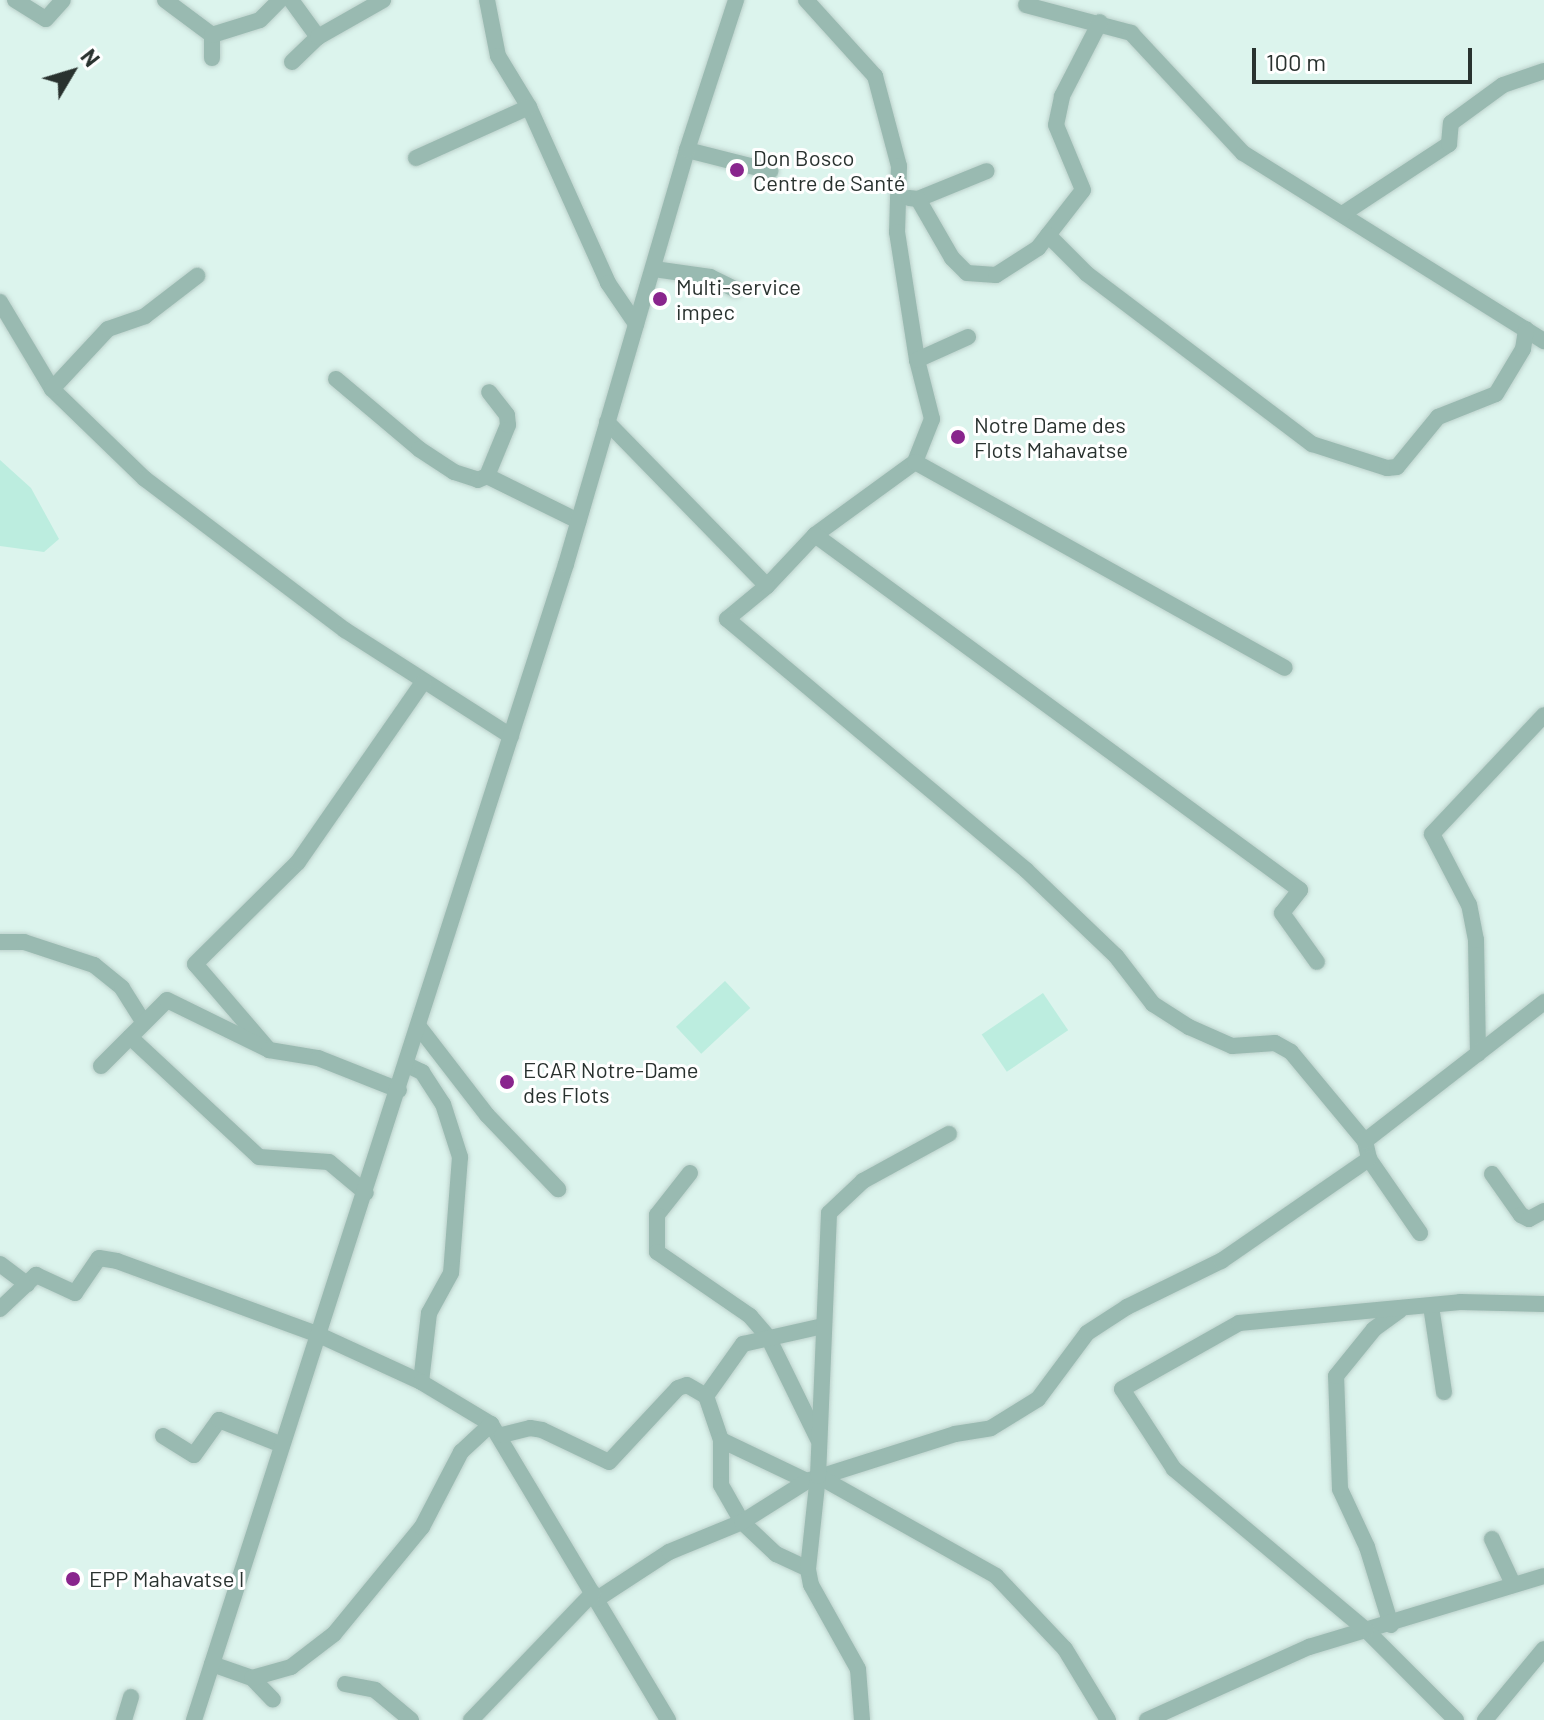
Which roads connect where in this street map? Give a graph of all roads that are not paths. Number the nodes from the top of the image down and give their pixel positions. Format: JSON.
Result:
{"nodes":[{"id":1,"x":15,"y":0,"type":"edge"},
{"id":2,"x":63,"y":0,"type":"edge"},
{"id":3,"x":165,"y":0,"type":"edge"},
{"id":4,"x":280,"y":0,"type":"edge"},
{"id":5,"x":291,"y":0,"type":"edge"},
{"id":6,"x":383,"y":0,"type":"edge"},
{"id":7,"x":487,"y":0,"type":"edge"},
{"id":8,"x":736,"y":0,"type":"edge"},
{"id":9,"x":806,"y":0,"type":"edge"},
{"id":10,"x":1026,"y":5,"type":"dead end"},
{"id":11,"x":1100,"y":22,"type":"junction"},
{"id":12,"x":212,"y":35,"type":"junction"},
{"id":13,"x":318,"y":37,"type":"junction"},
{"id":14,"x":212,"y":58,"type":"dead end"},
{"id":15,"x":292,"y":62,"type":"dead end"},
{"id":16,"x":1544,"y":71,"type":"edge"},
{"id":17,"x":529,"y":107,"type":"junction"},
{"id":18,"x":687,"y":150,"type":"junction"},
{"id":19,"x":416,"y":158,"type":"dead end"},
{"id":20,"x":770,"y":171,"type":"dead end"},
{"id":21,"x":987,"y":171,"type":"dead end"},
{"id":22,"x":900,"y":196,"type":"junction"},
{"id":23,"x":918,"y":199,"type":"junction"},
{"id":24,"x":1344,"y":213,"type":"junction"},
{"id":25,"x":1048,"y":235,"type":"junction"},
{"id":26,"x":654,"y":269,"type":"junction"},
{"id":27,"x":197,"y":276,"type":"dead end"},
{"id":28,"x":735,"y":289,"type":"dead end"},
{"id":29,"x":0,"y":302,"type":"edge"},
{"id":30,"x":636,"y":324,"type":"junction"},
{"id":31,"x":1526,"y":329,"type":"junction"},
{"id":32,"x":968,"y":337,"type":"dead end"},
{"id":33,"x":1544,"y":341,"type":"edge"},
{"id":34,"x":917,"y":360,"type":"junction"},
{"id":35,"x":336,"y":379,"type":"dead end"},
{"id":36,"x":52,"y":389,"type":"junction"},
{"id":37,"x":489,"y":392,"type":"dead end"},
{"id":38,"x":607,"y":422,"type":"junction"},
{"id":39,"x":915,"y":462,"type":"junction"},
{"id":40,"x":487,"y":476,"type":"junction"},
{"id":41,"x":578,"y":521,"type":"junction"},
{"id":42,"x":815,"y":535,"type":"junction"},
{"id":43,"x":767,"y":586,"type":"junction"},
{"id":44,"x":1285,"y":668,"type":"dead end"},
{"id":45,"x":423,"y":682,"type":"junction"},
{"id":46,"x":1544,"y":715,"type":"edge"},
{"id":47,"x":511,"y":736,"type":"junction"},
{"id":48,"x":0,"y":942,"type":"edge"},
{"id":49,"x":1317,"y":962,"type":"dead end"},
{"id":50,"x":1544,"y":1002,"type":"edge"},
{"id":51,"x":144,"y":1023,"type":"junction"},
{"id":52,"x":419,"y":1027,"type":"junction"},
{"id":53,"x":130,"y":1037,"type":"junction"},
{"id":54,"x":269,"y":1050,"type":"junction"},
{"id":55,"x":1478,"y":1054,"type":"junction"},
{"id":56,"x":407,"y":1065,"type":"junction"},
{"id":57,"x":101,"y":1066,"type":"dead end"},
{"id":58,"x":399,"y":1090,"type":"junction"},
{"id":59,"x":949,"y":1134,"type":"dead end"},
{"id":60,"x":1365,"y":1141,"type":"junction"},
{"id":61,"x":1369,"y":1159,"type":"junction"},
{"id":62,"x":690,"y":1173,"type":"dead end"},
{"id":63,"x":1492,"y":1174,"type":"dead end"},
{"id":64,"x":558,"y":1189,"type":"dead end"},
{"id":65,"x":366,"y":1193,"type":"junction"},
{"id":66,"x":1544,"y":1211,"type":"edge"},
{"id":67,"x":1420,"y":1233,"type":"dead end"},
{"id":68,"x":0,"y":1264,"type":"edge"},
{"id":69,"x":27,"y":1284,"type":"junction"},
{"id":70,"x":1544,"y":1304,"type":"edge"},
{"id":71,"x":1431,"y":1306,"type":"junction"},
{"id":72,"x":0,"y":1309,"type":"edge"},
{"id":73,"x":1401,"y":1310,"type":"junction"},
{"id":74,"x":823,"y":1326,"type":"junction"},
{"id":75,"x":319,"y":1335,"type":"junction"},
{"id":76,"x":768,"y":1337,"type":"junction"},
{"id":77,"x":421,"y":1382,"type":"junction"},
{"id":78,"x":1444,"y":1392,"type":"dead end"},
{"id":79,"x":706,"y":1396,"type":"junction"},
{"id":80,"x":496,"y":1430,"type":"junction"},
{"id":81,"x":163,"y":1436,"type":"dead end"},
{"id":82,"x":721,"y":1440,"type":"junction"},
{"id":83,"x":819,"y":1441,"type":"junction"},
{"id":84,"x":282,"y":1445,"type":"junction"},
{"id":85,"x":812,"y":1478,"type":"junction"},
{"id":86,"x":742,"y":1522,"type":"junction"},
{"id":87,"x":1492,"y":1539,"type":"dead end"},
{"id":88,"x":808,"y":1569,"type":"junction"},
{"id":89,"x":1544,"y":1576,"type":"edge"},
{"id":90,"x":1513,"y":1584,"type":"junction"},
{"id":91,"x":595,"y":1596,"type":"junction"},
{"id":92,"x":1391,"y":1625,"type":"junction"},
{"id":93,"x":1366,"y":1630,"type":"junction"},
{"id":94,"x":1544,"y":1649,"type":"edge"},
{"id":95,"x":212,"y":1664,"type":"junction"},
{"id":96,"x":252,"y":1678,"type":"junction"},
{"id":97,"x":345,"y":1684,"type":"dead end"},
{"id":98,"x":131,"y":1697,"type":"dead end"},
{"id":99,"x":273,"y":1700,"type":"dead end"},
{"id":100,"x":124,"y":1720,"type":"edge"},
{"id":101,"x":194,"y":1720,"type":"edge"},
{"id":102,"x":411,"y":1720,"type":"edge"},
{"id":103,"x":471,"y":1720,"type":"edge"},
{"id":104,"x":668,"y":1720,"type":"edge"},
{"id":105,"x":862,"y":1720,"type":"edge"},
{"id":106,"x":1108,"y":1720,"type":"edge"},
{"id":107,"x":1147,"y":1720,"type":"edge"},
{"id":108,"x":1456,"y":1720,"type":"edge"},
{"id":109,"x":1485,"y":1720,"type":"edge"}],
"edges":[{"from":1,"to":2,"type":"street"},
{"from":3,"to":12,"type":"street"},
{"from":4,"to":12,"type":"street"},
{"from":5,"to":13,"type":"street"},
{"from":6,"to":13,"type":"street"},
{"from":7,"to":17,"type":"street"},
{"from":8,"to":18,"type":"street"},
{"from":9,"to":22,"type":"street"},
{"from":10,"to":11,"type":"street"},
{"from":11,"to":24,"type":"street"},
{"from":11,"to":25,"type":"street"},
{"from":12,"to":14,"type":"street"},
{"from":13,"to":15,"type":"street"},
{"from":16,"to":24,"type":"street"},
{"from":17,"to":19,"type":"street"},
{"from":17,"to":30,"type":"street"},
{"from":18,"to":20,"type":"street"},
{"from":18,"to":26,"type":"street"},
{"from":21,"to":23,"type":"street"},
{"from":22,"to":23,"type":"street"},
{"from":22,"to":34,"type":"street"},
{"from":23,"to":25,"type":"street"},
{"from":24,"to":31,"type":"street"},
{"from":25,"to":31,"type":"street"},
{"from":26,"to":28,"type":"street"},
{"from":26,"to":30,"type":"street"},
{"from":27,"to":36,"type":"street"},
{"from":29,"to":36,"type":"street"},
{"from":30,"to":38,"type":"street"},
{"from":31,"to":33,"type":"street"},
{"from":32,"to":34,"type":"street"},
{"from":34,"to":39,"type":"street"},
{"from":35,"to":40,"type":"street"},
{"from":36,"to":45,"type":"street"},
{"from":37,"to":40,"type":"street"},
{"from":38,"to":41,"type":"street"},
{"from":38,"to":43,"type":"street"},
{"from":39,"to":42,"type":"street"},
{"from":39,"to":44,"type":"street"},
{"from":40,"to":41,"type":"street"},
{"from":41,"to":47,"type":"street"},
{"from":42,"to":43,"type":"street"},
{"from":42,"to":49,"type":"street"},
{"from":43,"to":60,"type":"street"},
{"from":45,"to":47,"type":"street"},
{"from":45,"to":54,"type":"street"},
{"from":46,"to":55,"type":"street"},
{"from":47,"to":52,"type":"street"},
{"from":48,"to":51,"type":"street"},
{"from":50,"to":55,"type":"street"},
{"from":51,"to":53,"type":"street"},
{"from":51,"to":54,"type":"street"},
{"from":52,"to":56,"type":"street"},
{"from":52,"to":64,"type":"street"},
{"from":53,"to":57,"type":"street"},
{"from":53,"to":65,"type":"street"},
{"from":54,"to":58,"type":"street"},
{"from":55,"to":60,"type":"street"},
{"from":56,"to":58,"type":"street"},
{"from":56,"to":77,"type":"street"},
{"from":58,"to":65,"type":"street"},
{"from":59,"to":74,"type":"street"},
{"from":60,"to":61,"type":"street"},
{"from":61,"to":67,"type":"street"},
{"from":61,"to":85,"type":"street"},
{"from":62,"to":76,"type":"street"},
{"from":63,"to":66,"type":"street"},
{"from":65,"to":75,"type":"street"},
{"from":68,"to":69,"type":"street"},
{"from":69,"to":72,"type":"street"},
{"from":69,"to":75,"type":"street"},
{"from":70,"to":71,"type":"street"},
{"from":71,"to":73,"type":"street"},
{"from":71,"to":78,"type":"street"},
{"from":73,"to":92,"type":"street"},
{"from":73,"to":93,"type":"street"},
{"from":74,"to":76,"type":"street"},
{"from":74,"to":83,"type":"street"},
{"from":75,"to":77,"type":"street"},
{"from":75,"to":84,"type":"street"},
{"from":76,"to":79,"type":"street"},
{"from":76,"to":83,"type":"street"},
{"from":77,"to":80,"type":"street"},
{"from":79,"to":80,"type":"street"},
{"from":79,"to":82,"type":"street"},
{"from":80,"to":91,"type":"street"},
{"from":80,"to":96,"type":"street"},
{"from":81,"to":84,"type":"street"},
{"from":82,"to":85,"type":"street"},
{"from":82,"to":86,"type":"street"},
{"from":83,"to":85,"type":"street"},
{"from":84,"to":95,"type":"street"},
{"from":85,"to":86,"type":"street"},
{"from":85,"to":88,"type":"street"},
{"from":85,"to":106,"type":"street"},
{"from":86,"to":88,"type":"street"},
{"from":86,"to":91,"type":"street"},
{"from":87,"to":90,"type":"street"},
{"from":88,"to":105,"type":"street"},
{"from":89,"to":90,"type":"street"},
{"from":90,"to":92,"type":"street"},
{"from":91,"to":103,"type":"street"},
{"from":91,"to":104,"type":"street"},
{"from":92,"to":93,"type":"street"},
{"from":93,"to":107,"type":"street"},
{"from":93,"to":108,"type":"street"},
{"from":94,"to":109,"type":"street"},
{"from":95,"to":96,"type":"street"},
{"from":95,"to":101,"type":"street"},
{"from":96,"to":99,"type":"street"},
{"from":97,"to":102,"type":"street"},
{"from":98,"to":100,"type":"street"}]}
